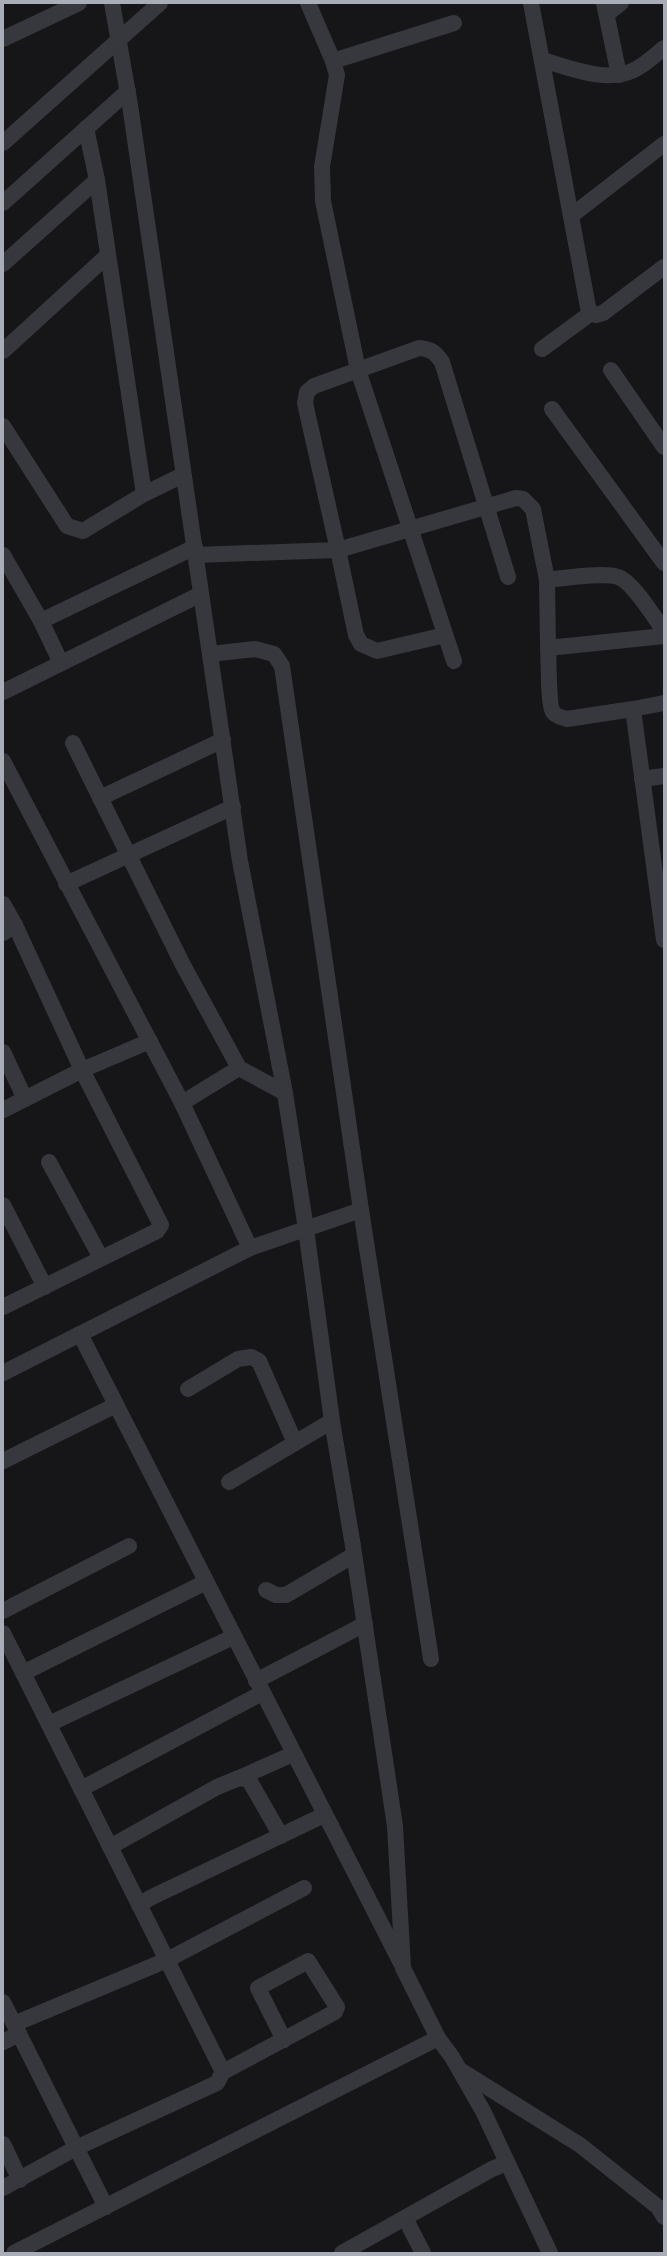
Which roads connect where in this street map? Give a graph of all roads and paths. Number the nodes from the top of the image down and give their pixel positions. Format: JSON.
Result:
{"nodes":[{"id":1,"x":79,"y":3,"type":"edge"},
{"id":2,"x":112,"y":3,"type":"edge"},
{"id":3,"x":160,"y":3,"type":"edge"},
{"id":4,"x":308,"y":3,"type":"edge"},
{"id":5,"x":531,"y":3,"type":"edge"},
{"id":6,"x":621,"y":3,"type":"edge"},
{"id":7,"x":605,"y":8,"type":"edge"},
{"id":8,"x":454,"y":23,"type":"dead end"},
{"id":9,"x":3,"y":39,"type":"edge"},
{"id":10,"x":119,"y":41,"type":"junction"},
{"id":11,"x":664,"y":48,"type":"edge"},
{"id":12,"x":542,"y":60,"type":"junction"},
{"id":13,"x":333,"y":61,"type":"junction"},
{"id":14,"x":619,"y":75,"type":"junction"},
{"id":15,"x":127,"y":87,"type":"junction"},
{"id":16,"x":86,"y":128,"type":"junction"},
{"id":17,"x":3,"y":143,"type":"edge"},
{"id":18,"x":664,"y":144,"type":"edge"},
{"id":19,"x":97,"y":180,"type":"junction"},
{"id":20,"x":3,"y":203,"type":"edge"},
{"id":21,"x":571,"y":216,"type":"junction"},
{"id":22,"x":108,"y":255,"type":"junction"},
{"id":23,"x":3,"y":264,"type":"edge"},
{"id":24,"x":664,"y":267,"type":"edge"},
{"id":25,"x":591,"y":313,"type":"junction"},
{"id":26,"x":542,"y":349,"type":"dead end"},
{"id":27,"x":3,"y":351,"type":"edge"},
{"id":28,"x":358,"y":370,"type":"junction"},
{"id":29,"x":611,"y":370,"type":"dead end"},
{"id":30,"x":552,"y":409,"type":"dead end"},
{"id":31,"x":3,"y":426,"type":"edge"},
{"id":32,"x":664,"y":447,"type":"edge"},
{"id":33,"x":183,"y":475,"type":"junction"},
{"id":34,"x":144,"y":494,"type":"junction"},
{"id":35,"x":487,"y":508,"type":"junction"},
{"id":36,"x":410,"y":530,"type":"junction"},
{"id":37,"x":338,"y":550,"type":"junction"},
{"id":38,"x":195,"y":551,"type":"junction"},
{"id":39,"x":3,"y":556,"type":"edge"},
{"id":40,"x":664,"y":563,"type":"edge"},
{"id":41,"x":508,"y":577,"type":"dead end"},
{"id":42,"x":547,"y":580,"type":"junction"},
{"id":43,"x":201,"y":594,"type":"junction"},
{"id":44,"x":42,"y":621,"type":"junction"},
{"id":45,"x":664,"y":631,"type":"edge"},
{"id":46,"x":445,"y":635,"type":"junction"},
{"id":47,"x":664,"y":636,"type":"edge"},
{"id":48,"x":548,"y":648,"type":"junction"},
{"id":49,"x":210,"y":654,"type":"junction"},
{"id":50,"x":454,"y":661,"type":"dead end"},
{"id":51,"x":61,"y":663,"type":"junction"},
{"id":52,"x":3,"y":692,"type":"edge"},
{"id":53,"x":664,"y":703,"type":"edge"},
{"id":54,"x":632,"y":709,"type":"junction"},
{"id":55,"x":223,"y":740,"type":"junction"},
{"id":56,"x":73,"y":743,"type":"dead end"},
{"id":57,"x":3,"y":761,"type":"edge"},
{"id":58,"x":664,"y":776,"type":"edge"},
{"id":59,"x":642,"y":779,"type":"junction"},
{"id":60,"x":100,"y":798,"type":"junction"},
{"id":61,"x":233,"y":807,"type":"junction"},
{"id":62,"x":128,"y":855,"type":"junction"},
{"id":63,"x":66,"y":884,"type":"junction"},
{"id":64,"x":3,"y":904,"type":"edge"},
{"id":65,"x":9,"y":929,"type":"edge"},
{"id":66,"x":664,"y":938,"type":"edge"},
{"id":67,"x":150,"y":1041,"type":"junction"},
{"id":68,"x":3,"y":1052,"type":"edge"},
{"id":69,"x":239,"y":1068,"type":"junction"},
{"id":70,"x":82,"y":1070,"type":"junction"},
{"id":71,"x":285,"y":1093,"type":"junction"},
{"id":72,"x":25,"y":1099,"type":"junction"},
{"id":73,"x":182,"y":1103,"type":"junction"},
{"id":74,"x":3,"y":1110,"type":"edge"},
{"id":75,"x":49,"y":1162,"type":"dead end"},
{"id":76,"x":3,"y":1205,"type":"edge"},
{"id":77,"x":361,"y":1210,"type":"junction"},
{"id":78,"x":306,"y":1229,"type":"junction"},
{"id":79,"x":250,"y":1248,"type":"junction"},
{"id":80,"x":101,"y":1258,"type":"junction"},
{"id":81,"x":45,"y":1287,"type":"junction"},
{"id":82,"x":3,"y":1307,"type":"edge"},
{"id":83,"x":80,"y":1334,"type":"junction"},
{"id":84,"x":3,"y":1373,"type":"edge"},
{"id":85,"x":188,"y":1389,"type":"dead end"},
{"id":86,"x":116,"y":1405,"type":"junction"},
{"id":87,"x":332,"y":1421,"type":"junction"},
{"id":88,"x":295,"y":1443,"type":"junction"},
{"id":89,"x":3,"y":1461,"type":"edge"},
{"id":90,"x":229,"y":1482,"type":"dead end"},
{"id":91,"x":129,"y":1546,"type":"dead end"},
{"id":92,"x":354,"y":1555,"type":"junction"},
{"id":93,"x":206,"y":1582,"type":"junction"},
{"id":94,"x":266,"y":1590,"type":"dead end"},
{"id":95,"x":3,"y":1611,"type":"edge"},
{"id":96,"x":365,"y":1624,"type":"junction"},
{"id":97,"x":3,"y":1633,"type":"edge"},
{"id":98,"x":233,"y":1637,"type":"junction"},
{"id":99,"x":431,"y":1659,"type":"dead end"},
{"id":100,"x":23,"y":1673,"type":"junction"},
{"id":101,"x":259,"y":1687,"type":"junction"},
{"id":102,"x":49,"y":1724,"type":"junction"},
{"id":103,"x":293,"y":1754,"type":"junction"},
{"id":104,"x":239,"y":1778,"type":"junction"},
{"id":105,"x":81,"y":1789,"type":"junction"},
{"id":106,"x":324,"y":1815,"type":"junction"},
{"id":107,"x":281,"y":1836,"type":"junction"},
{"id":108,"x":110,"y":1847,"type":"junction"},
{"id":109,"x":304,"y":1888,"type":"dead end"},
{"id":110,"x":139,"y":1905,"type":"junction"},
{"id":111,"x":167,"y":1960,"type":"junction"},
{"id":112,"x":403,"y":1968,"type":"junction"},
{"id":113,"x":3,"y":2002,"type":"edge"},
{"id":114,"x":17,"y":2029,"type":"junction"},
{"id":115,"x":438,"y":2038,"type":"junction"},
{"id":116,"x":284,"y":2040,"type":"junction"},
{"id":117,"x":3,"y":2042,"type":"edge"},
{"id":118,"x":459,"y":2069,"type":"junction"},
{"id":119,"x":224,"y":2072,"type":"junction"},
{"id":120,"x":3,"y":2144,"type":"edge"},
{"id":121,"x":76,"y":2148,"type":"junction"},
{"id":122,"x":507,"y":2163,"type":"junction"},
{"id":123,"x":20,"y":2180,"type":"junction"},
{"id":124,"x":3,"y":2188,"type":"edge"},
{"id":125,"x":106,"y":2207,"type":"junction"},
{"id":126,"x":662,"y":2208,"type":"edge"},
{"id":127,"x":405,"y":2218,"type":"junction"},
{"id":128,"x":14,"y":2253,"type":"edge"},
{"id":129,"x":342,"y":2253,"type":"edge"},
{"id":130,"x":423,"y":2253,"type":"edge"},
{"id":131,"x":550,"y":2253,"type":"edge"}],
"edges":[{"from":1,"to":9,"type":"street"},
{"from":2,"to":10,"type":"street"},
{"from":3,"to":10,"type":"street"},
{"from":4,"to":13,"type":"street"},
{"from":5,"to":12,"type":"street"},
{"from":6,"to":7,"type":"street"},
{"from":7,"to":14,"type":"street"},
{"from":8,"to":13,"type":"street"},
{"from":10,"to":15,"type":"street"},
{"from":10,"to":17,"type":"street"},
{"from":11,"to":14,"type":"street"},
{"from":12,"to":14,"type":"street"},
{"from":12,"to":21,"type":"street"},
{"from":13,"to":28,"type":"street"},
{"from":15,"to":16,"type":"street"},
{"from":15,"to":33,"type":"street"},
{"from":16,"to":19,"type":"street"},
{"from":16,"to":20,"type":"street"},
{"from":18,"to":21,"type":"street"},
{"from":19,"to":22,"type":"street"},
{"from":19,"to":23,"type":"street"},
{"from":21,"to":25,"type":"street"},
{"from":22,"to":27,"type":"street"},
{"from":22,"to":34,"type":"street"},
{"from":24,"to":25,"type":"street"},
{"from":25,"to":26,"type":"street"},
{"from":28,"to":35,"type":"street"},
{"from":28,"to":36,"type":"street"},
{"from":28,"to":37,"type":"street"},
{"from":29,"to":32,"type":"street"},
{"from":30,"to":40,"type":"street"},
{"from":31,"to":34,"type":"street"},
{"from":33,"to":34,"type":"street"},
{"from":33,"to":38,"type":"street"},
{"from":35,"to":36,"type":"street"},
{"from":35,"to":41,"type":"street"},
{"from":35,"to":42,"type":"street"},
{"from":36,"to":37,"type":"street"},
{"from":36,"to":46,"type":"street"},
{"from":37,"to":38,"type":"street"},
{"from":37,"to":46,"type":"street"},
{"from":38,"to":43,"type":"street"},
{"from":38,"to":44,"type":"street"},
{"from":39,"to":44,"type":"street"},
{"from":42,"to":45,"type":"street"},
{"from":42,"to":48,"type":"street"},
{"from":43,"to":49,"type":"street"},
{"from":43,"to":51,"type":"street"},
{"from":44,"to":51,"type":"street"},
{"from":46,"to":50,"type":"street"},
{"from":47,"to":48,"type":"street"},
{"from":48,"to":54,"type":"street"},
{"from":49,"to":55,"type":"street"},
{"from":49,"to":77,"type":"street"},
{"from":51,"to":52,"type":"street"},
{"from":53,"to":54,"type":"street"},
{"from":54,"to":59,"type":"street"},
{"from":55,"to":60,"type":"street"},
{"from":55,"to":61,"type":"street"},
{"from":56,"to":60,"type":"street"},
{"from":57,"to":63,"type":"street"},
{"from":58,"to":59,"type":"street"},
{"from":59,"to":66,"type":"street"},
{"from":60,"to":62,"type":"street"},
{"from":61,"to":62,"type":"street"},
{"from":61,"to":71,"type":"street"},
{"from":62,"to":63,"type":"street"},
{"from":62,"to":69,"type":"street"},
{"from":63,"to":67,"type":"street"},
{"from":64,"to":65,"type":"street"},
{"from":65,"to":70,"type":"street"},
{"from":67,"to":70,"type":"street"},
{"from":67,"to":73,"type":"street"},
{"from":68,"to":72,"type":"street"},
{"from":69,"to":71,"type":"street"},
{"from":69,"to":73,"type":"street"},
{"from":70,"to":72,"type":"street"},
{"from":70,"to":80,"type":"street"},
{"from":71,"to":78,"type":"street"},
{"from":72,"to":74,"type":"street"},
{"from":73,"to":79,"type":"street"},
{"from":75,"to":80,"type":"street"},
{"from":76,"to":81,"type":"street"},
{"from":77,"to":78,"type":"street"},
{"from":77,"to":99,"type":"street"},
{"from":78,"to":79,"type":"street"},
{"from":78,"to":87,"type":"street"},
{"from":79,"to":83,"type":"street"},
{"from":80,"to":81,"type":"street"},
{"from":81,"to":82,"type":"street"},
{"from":83,"to":84,"type":"street"},
{"from":83,"to":86,"type":"street"},
{"from":85,"to":88,"type":"street"},
{"from":86,"to":89,"type":"street"},
{"from":86,"to":93,"type":"street"},
{"from":87,"to":88,"type":"street"},
{"from":87,"to":92,"type":"street"},
{"from":88,"to":90,"type":"street"},
{"from":91,"to":95,"type":"street"},
{"from":92,"to":94,"type":"street"},
{"from":92,"to":96,"type":"street"},
{"from":93,"to":98,"type":"street"},
{"from":93,"to":100,"type":"street"},
{"from":96,"to":101,"type":"street"},
{"from":96,"to":112,"type":"street"},
{"from":97,"to":100,"type":"street"},
{"from":98,"to":101,"type":"street"},
{"from":98,"to":102,"type":"street"},
{"from":100,"to":102,"type":"street"},
{"from":101,"to":103,"type":"street"},
{"from":101,"to":105,"type":"street"},
{"from":102,"to":105,"type":"street"},
{"from":103,"to":104,"type":"street"},
{"from":103,"to":106,"type":"street"},
{"from":104,"to":107,"type":"street"},
{"from":104,"to":108,"type":"street"},
{"from":105,"to":108,"type":"street"},
{"from":106,"to":107,"type":"street"},
{"from":106,"to":112,"type":"street"},
{"from":107,"to":110,"type":"street"},
{"from":108,"to":110,"type":"street"},
{"from":109,"to":111,"type":"street"},
{"from":110,"to":111,"type":"street"},
{"from":111,"to":114,"type":"street"},
{"from":111,"to":119,"type":"street"},
{"from":112,"to":115,"type":"street"},
{"from":113,"to":114,"type":"street"},
{"from":114,"to":117,"type":"street"},
{"from":114,"to":121,"type":"street"},
{"from":115,"to":118,"type":"street"},
{"from":115,"to":125,"type":"street"},
{"from":116,"to":116,"type":"street"},
{"from":116,"to":119,"type":"street"},
{"from":118,"to":122,"type":"street"},
{"from":118,"to":126,"type":"street"},
{"from":119,"to":121,"type":"street"},
{"from":120,"to":123,"type":"street"},
{"from":121,"to":123,"type":"street"},
{"from":121,"to":125,"type":"street"},
{"from":122,"to":127,"type":"street"},
{"from":122,"to":131,"type":"street"},
{"from":123,"to":124,"type":"street"},
{"from":125,"to":128,"type":"street"},
{"from":127,"to":129,"type":"street"},
{"from":127,"to":130,"type":"street"}]}
